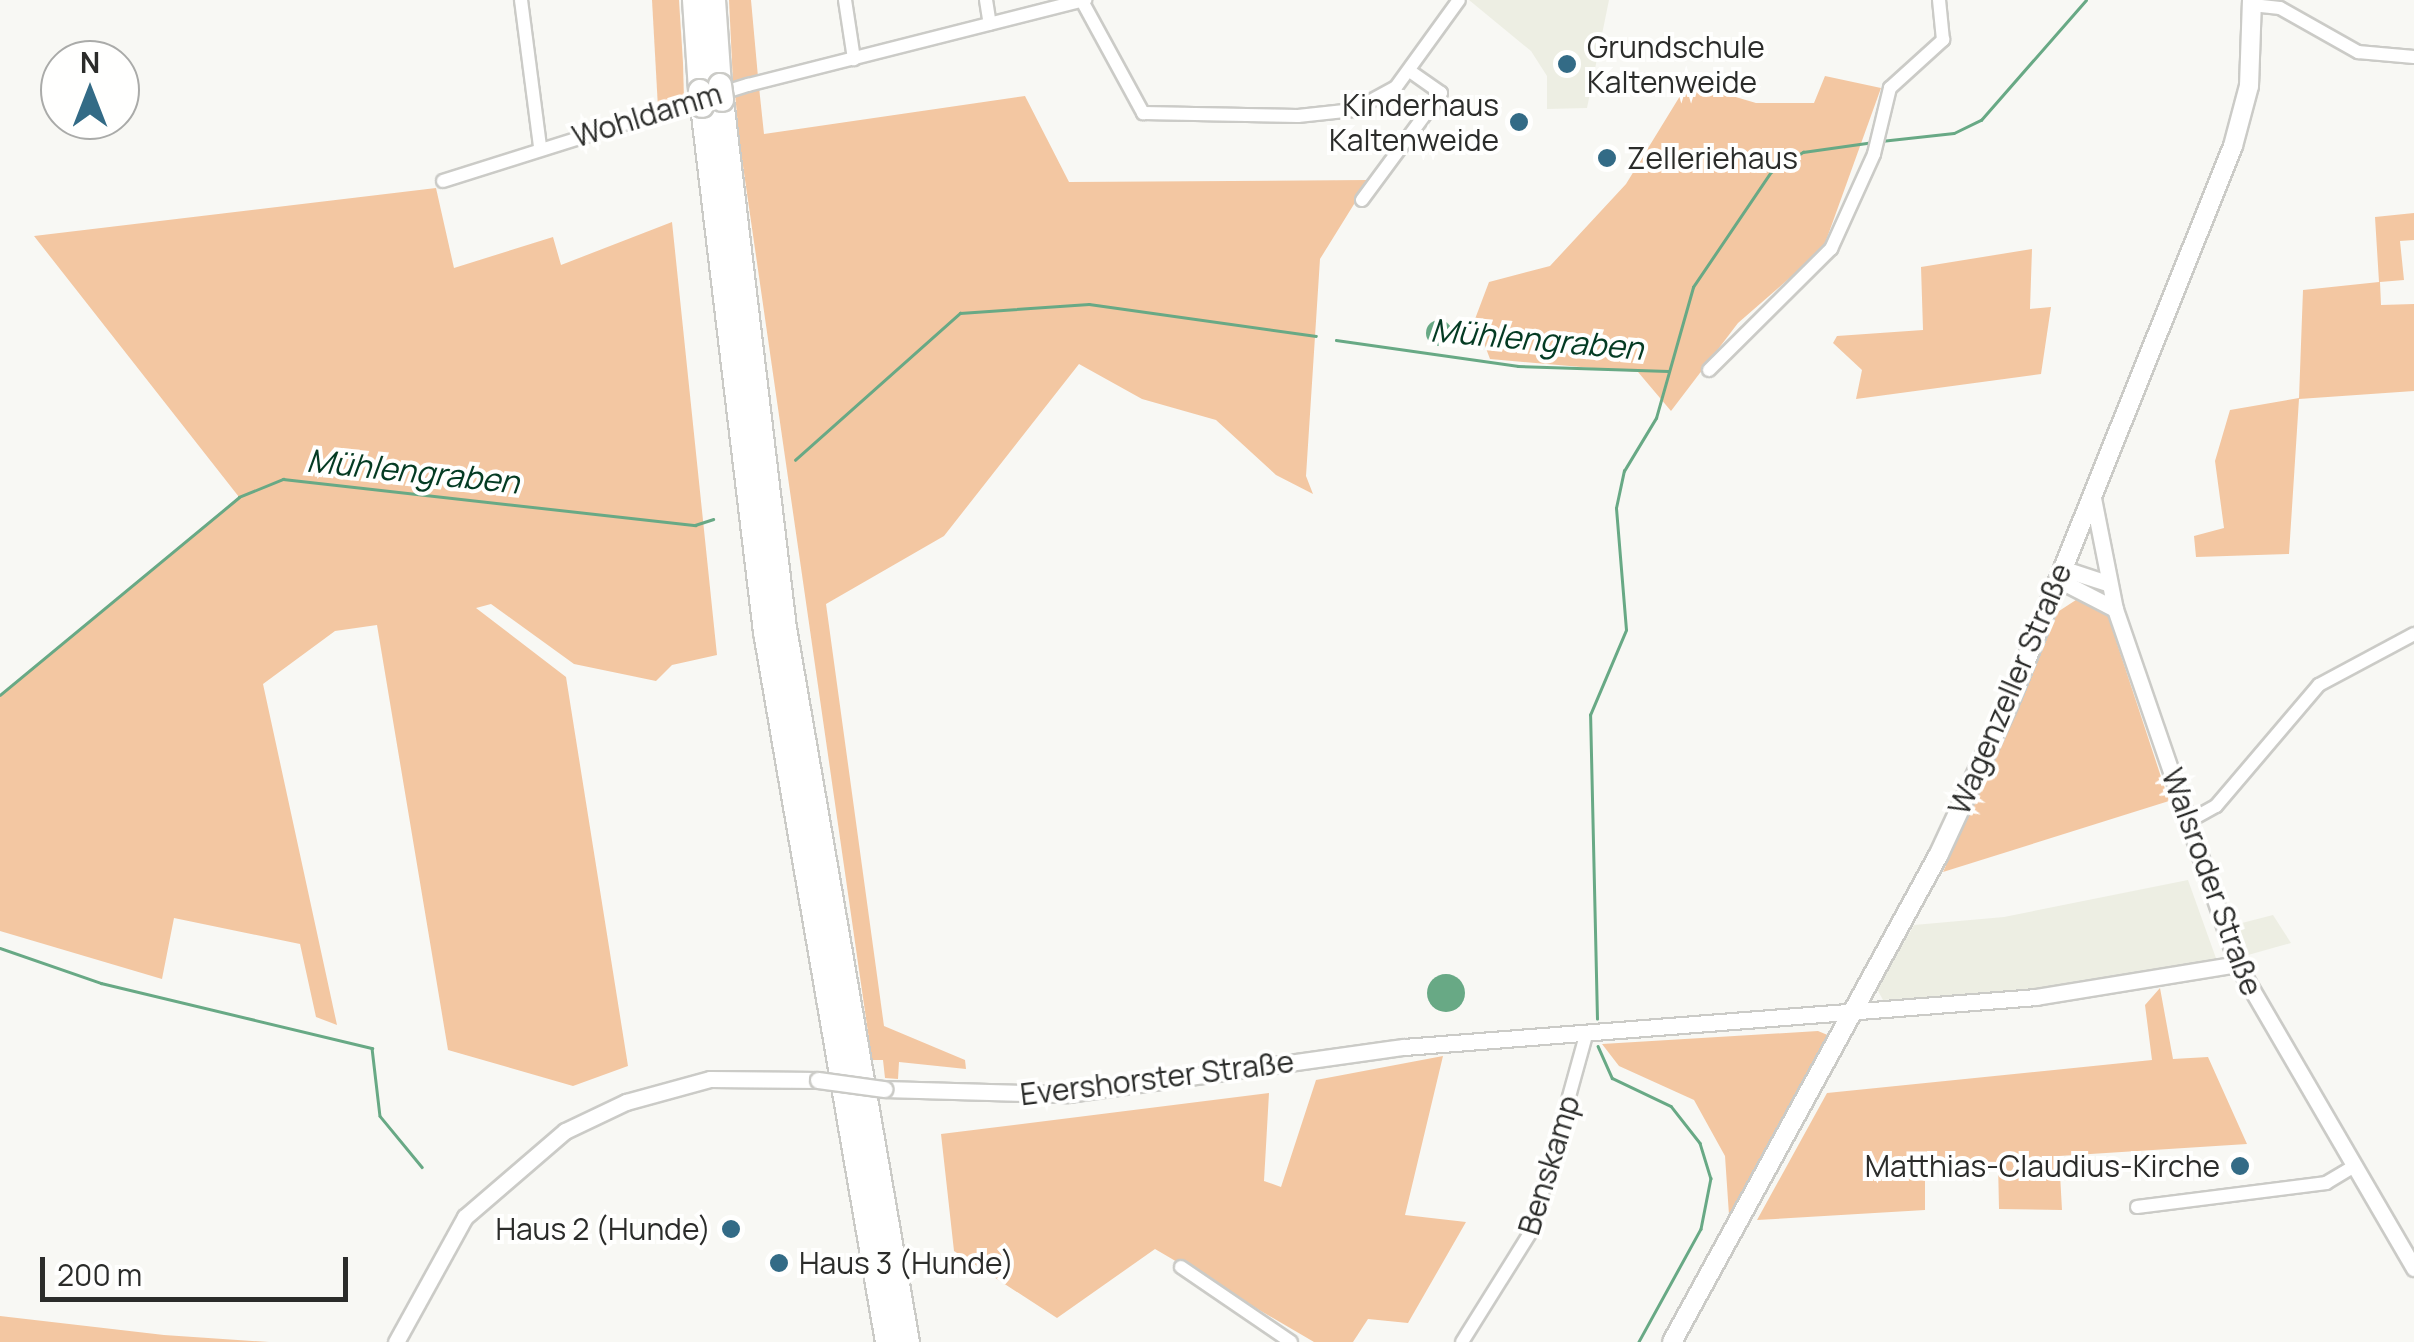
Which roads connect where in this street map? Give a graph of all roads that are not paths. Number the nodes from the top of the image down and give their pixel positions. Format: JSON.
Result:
{"nodes":[{"id":1,"x":520,"y":0,"type":"edge"},
{"id":2,"x":694,"y":0,"type":"edge"},
{"id":3,"x":714,"y":0,"type":"edge"},
{"id":4,"x":845,"y":0,"type":"edge"},
{"id":5,"x":986,"y":0,"type":"edge"},
{"id":6,"x":1083,"y":0,"type":"edge"},
{"id":7,"x":1459,"y":0,"type":"edge"},
{"id":8,"x":1938,"y":0,"type":"edge"},
{"id":9,"x":2252,"y":2,"type":"edge"},
{"id":10,"x":990,"y":24,"type":"junction"},
{"id":11,"x":2414,"y":57,"type":"edge"},
{"id":12,"x":854,"y":59,"type":"junction"},
{"id":13,"x":1412,"y":73,"type":"junction"},
{"id":14,"x":711,"y":96,"type":"junction"},
{"id":15,"x":540,"y":147,"type":"junction"},
{"id":16,"x":443,"y":181,"type":"dead end"},
{"id":17,"x":1362,"y":200,"type":"dead end"},
{"id":18,"x":1709,"y":370,"type":"dead end"},
{"id":19,"x":2093,"y":488,"type":"junction"},
{"id":20,"x":2059,"y":573,"type":"junction"},
{"id":21,"x":2108,"y":583,"type":"junction"},
{"id":22,"x":2116,"y":609,"type":"junction"},
{"id":23,"x":2414,"y":634,"type":"edge"},
{"id":24,"x":2188,"y":822,"type":"junction"},
{"id":25,"x":2237,"y":964,"type":"junction"},
{"id":26,"x":1854,"y":1011,"type":"junction"},
{"id":27,"x":1587,"y":1032,"type":"junction"},
{"id":28,"x":2353,"y":1167,"type":"junction"},
{"id":29,"x":2137,"y":1207,"type":"dead end"},
{"id":30,"x":1181,"y":1266,"type":"dead end"},
{"id":31,"x":2414,"y":1268,"type":"edge"},
{"id":32,"x":396,"y":1342,"type":"edge"},
{"id":33,"x":887,"y":1342,"type":"edge"},
{"id":34,"x":908,"y":1342,"type":"edge"},
{"id":35,"x":1292,"y":1342,"type":"edge"},
{"id":36,"x":1462,"y":1342,"type":"edge"},
{"id":37,"x":1672,"y":1342,"type":"edge"}],
"edges":[{"from":1,"to":15,"type":"street"},
{"from":2,"to":14,"type":"highway"},
{"from":3,"to":14,"type":"highway"},
{"from":4,"to":12,"type":"street"},
{"from":5,"to":10,"type":"street"},
{"from":6,"to":10,"type":"street","name":"Wohldamm"},
{"from":6,"to":13,"type":"street"},
{"from":7,"to":13,"type":"street"},
{"from":8,"to":18,"type":"street"},
{"from":9,"to":11,"type":"street"},
{"from":9,"to":19,"type":"main road","name":"Wagenzeller Straße"},
{"from":10,"to":12,"type":"street","name":"Wohldamm"},
{"from":12,"to":15,"type":"street","name":"Wohldamm"},
{"from":13,"to":17,"type":"street"},
{"from":14,"to":33,"type":"highway"},
{"from":14,"to":34,"type":"highway"},
{"from":15,"to":16,"type":"street","name":"Wohldamm"},
{"from":19,"to":20,"type":"main road","name":"Wagenzeller Straße"},
{"from":19,"to":21,"type":"street","name":"Walsroder Straße"},
{"from":20,"to":21,"type":"street"},
{"from":20,"to":22,"type":"street"},
{"from":20,"to":26,"type":"main road","name":"Wagenzeller Straße"},
{"from":21,"to":22,"type":"street","name":"Walsroder Straße"},
{"from":22,"to":24,"type":"street","name":"Walsroder Straße"},
{"from":23,"to":24,"type":"street"},
{"from":24,"to":25,"type":"street","name":"Walsroder Straße"},
{"from":25,"to":26,"type":"street","name":"Evershorster Straße"},
{"from":25,"to":28,"type":"street","name":"Walsroder Straße"},
{"from":26,"to":27,"type":"street","name":"Evershorster Straße"},
{"from":26,"to":37,"type":"main road","name":"Wagenzeller Straße"},
{"from":27,"to":32,"type":"street","name":"Evershorster Straße","bridge":true},
{"from":27,"to":36,"type":"street","name":"Benskamp"},
{"from":28,"to":29,"type":"street"},
{"from":28,"to":31,"type":"street","name":"Walsroder Straße"},
{"from":30,"to":35,"type":"street"}]}
